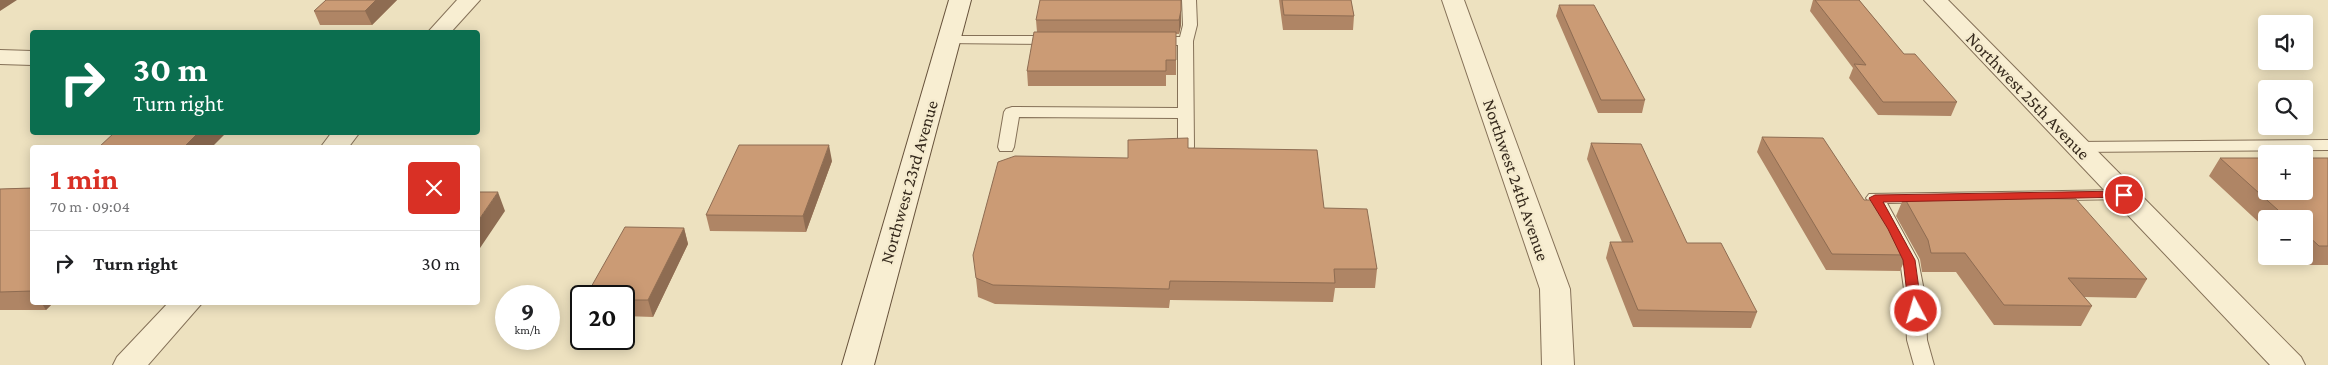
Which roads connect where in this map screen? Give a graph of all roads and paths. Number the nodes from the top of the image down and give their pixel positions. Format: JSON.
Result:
{"nodes":[{"id":1,"x":469,"y":0,"type":"edge"},
{"id":2,"x":960,"y":0,"type":"edge"},
{"id":3,"x":1189,"y":0,"type":"edge"},
{"id":4,"x":1453,"y":0,"type":"edge"},
{"id":5,"x":1935,"y":0,"type":"edge"},
{"id":6,"x":441,"y":30,"type":"edge"},
{"id":7,"x":948,"y":40,"type":"junction"},
{"id":8,"x":1068,"y":40,"type":"edge"},
{"id":9,"x":1137,"y":41,"type":"edge"},
{"id":10,"x":1186,"y":41,"type":"junction"},
{"id":11,"x":0,"y":57,"type":"edge"},
{"id":12,"x":30,"y":58,"type":"edge"},
{"id":13,"x":1186,"y":113,"type":"junction"},
{"id":14,"x":344,"y":135,"type":"edge"},
{"id":15,"x":336,"y":145,"type":"edge"},
{"id":16,"x":2328,"y":145,"type":"edge"},
{"id":17,"x":1006,"y":147,"type":"dead end"},
{"id":18,"x":1186,"y":147,"type":"edge"},
{"id":19,"x":2077,"y":147,"type":"junction"},
{"id":20,"x":2124,"y":195,"type":"junction"},
{"id":21,"x":185,"y":305,"type":"edge"},
{"id":22,"x":129,"y":365,"type":"edge"},
{"id":23,"x":858,"y":365,"type":"edge"},
{"id":24,"x":1558,"y":365,"type":"edge"},
{"id":25,"x":1924,"y":365,"type":"edge"},
{"id":26,"x":2289,"y":365,"type":"edge"}],
"edges":[{"from":1,"to":6,"type":"street"},
{"from":2,"to":7,"type":"street","name":"Northwest 23rd Avenue"},
{"from":3,"to":10,"type":"lane"},
{"from":4,"to":24,"type":"street","name":"Northwest 24th Avenue"},
{"from":5,"to":19,"type":"street","name":"Northwest 25th Avenue"},
{"from":7,"to":8,"type":"lane"},
{"from":7,"to":23,"type":"street","name":"Northwest 23rd Avenue"},
{"from":9,"to":10,"type":"lane"},
{"from":10,"to":13,"type":"lane"},
{"from":11,"to":12,"type":"street"},
{"from":13,"to":17,"type":"lane"},
{"from":13,"to":18,"type":"lane"},
{"from":14,"to":15,"type":"street"},
{"from":16,"to":19,"type":"lane"},
{"from":19,"to":20,"type":"street","name":"Northwest 25th Avenue"},
{"from":20,"to":25,"type":"lane"},
{"from":20,"to":26,"type":"street","name":"Northwest 25th Avenue"},
{"from":21,"to":22,"type":"street"}]}
